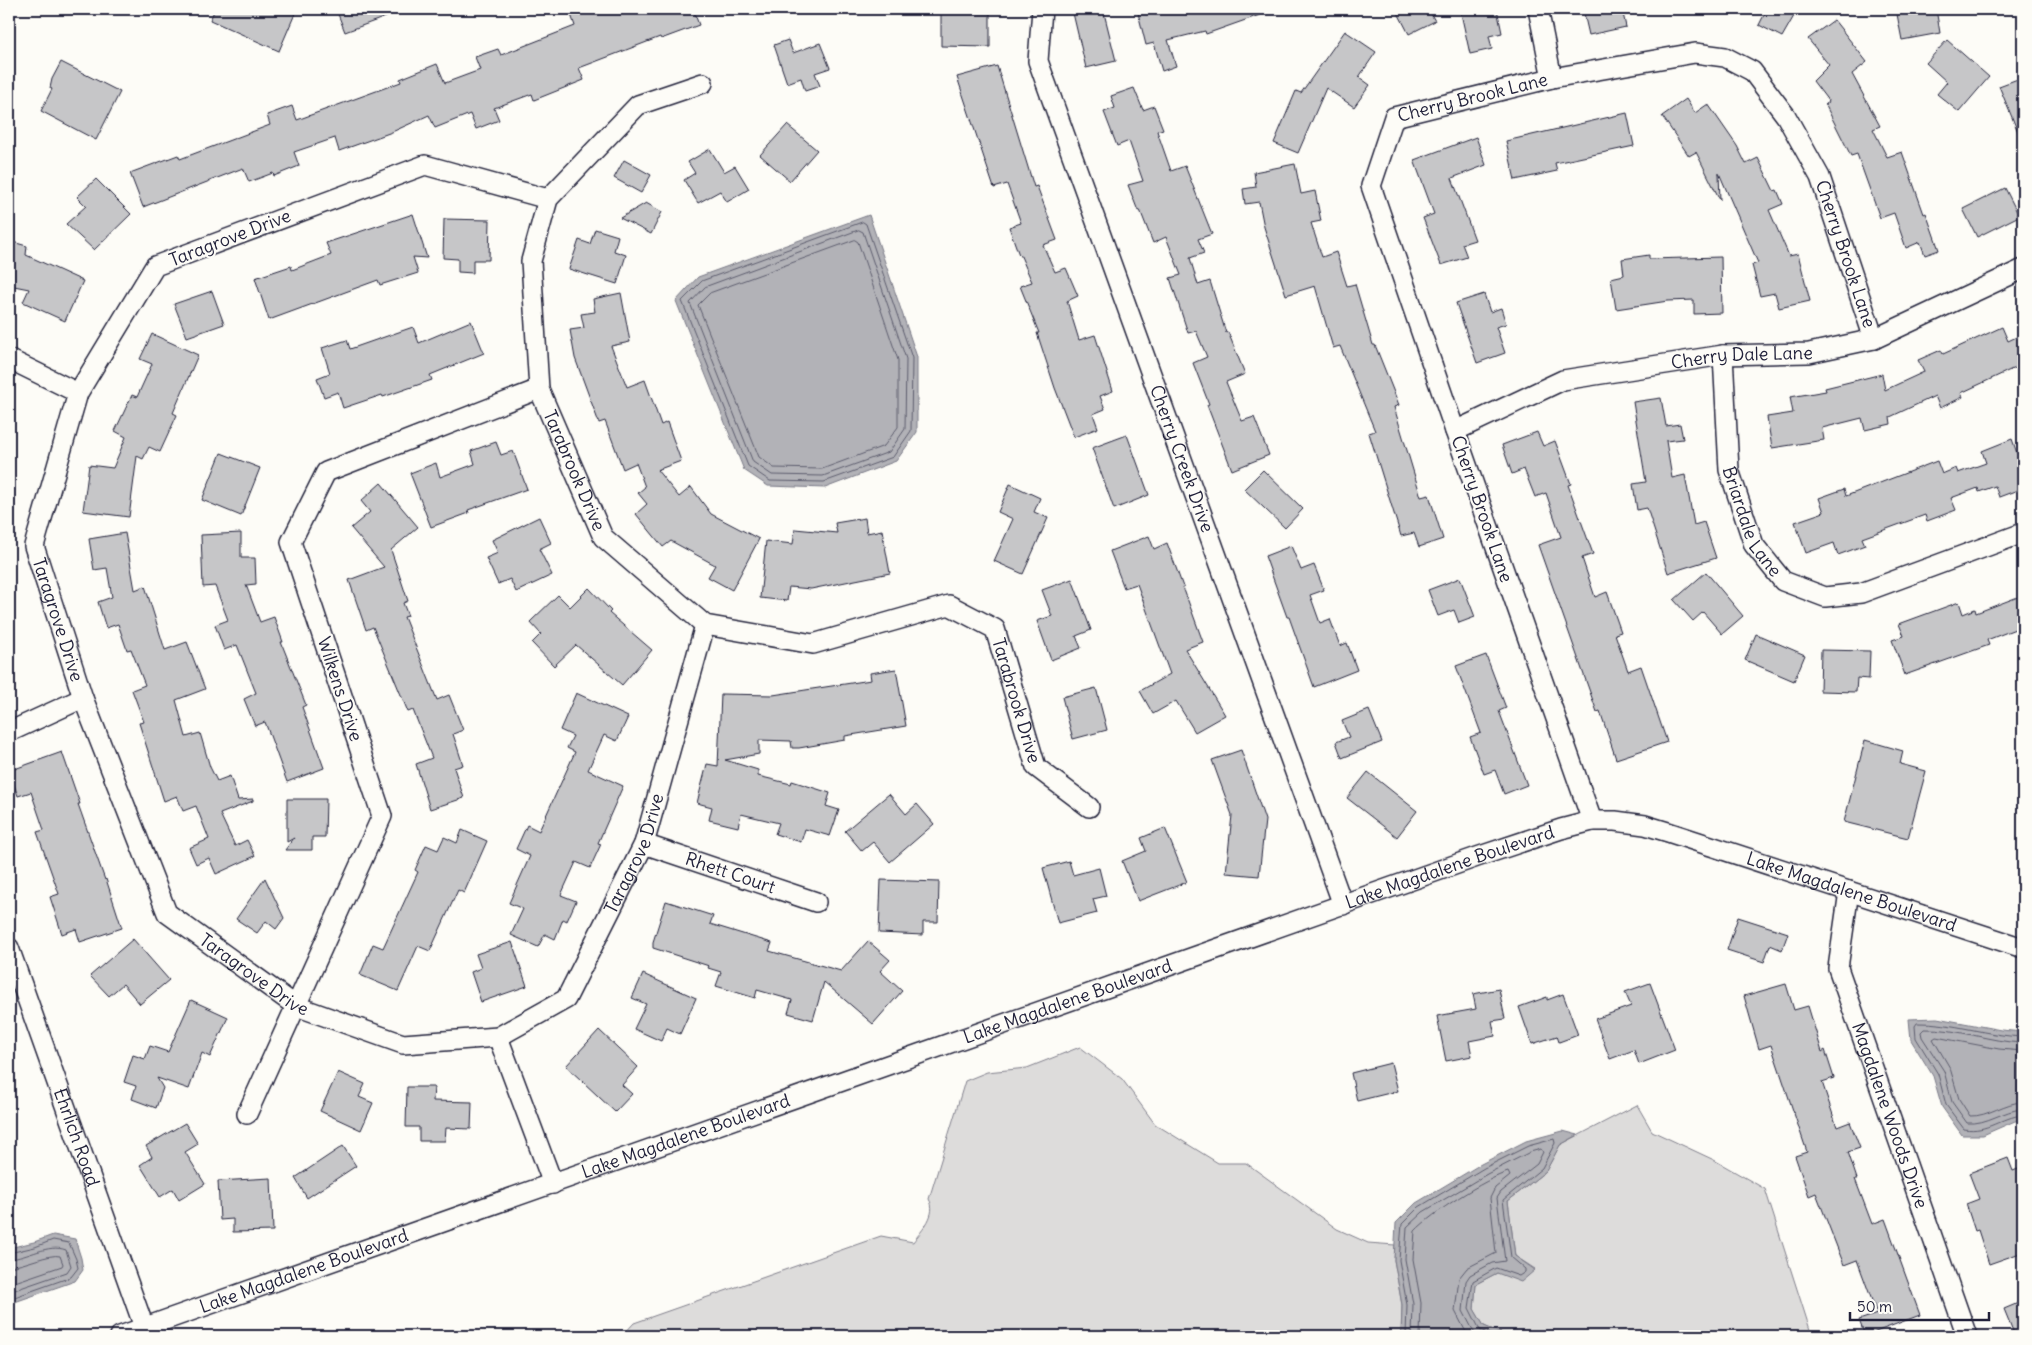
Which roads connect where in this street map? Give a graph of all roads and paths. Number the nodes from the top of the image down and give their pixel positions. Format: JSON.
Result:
{"nodes":[{"id":1,"x":1042,"y":9,"type":"edge"},
{"id":2,"x":1538,"y":9,"type":"edge"},
{"id":3,"x":1552,"y":78,"type":"junction"},
{"id":4,"x":703,"y":83,"type":"dead end"},
{"id":5,"x":548,"y":199,"type":"junction"},
{"id":6,"x":2023,"y":269,"type":"edge"},
{"id":7,"x":1874,"y":339,"type":"junction"},
{"id":8,"x":1723,"y":355,"type":"junction"},
{"id":9,"x":9,"y":359,"type":"edge"},
{"id":10,"x":539,"y":390,"type":"junction"},
{"id":11,"x":78,"y":393,"type":"junction"},
{"id":12,"x":1455,"y":431,"type":"junction"},
{"id":13,"x":2023,"y":533,"type":"edge"},
{"id":14,"x":705,"y":625,"type":"junction"},
{"id":15,"x":83,"y":698,"type":"junction"},
{"id":16,"x":9,"y":732,"type":"edge"},
{"id":17,"x":1089,"y":807,"type":"dead end"},
{"id":18,"x":1592,"y":821,"type":"junction"},
{"id":19,"x":644,"y":844,"type":"junction"},
{"id":20,"x":1849,"y":891,"type":"junction"},
{"id":21,"x":816,"y":902,"type":"dead end"},
{"id":22,"x":1343,"y":905,"type":"junction"},
{"id":23,"x":9,"y":948,"type":"edge"},
{"id":24,"x":2023,"y":948,"type":"edge"},
{"id":25,"x":296,"y":1006,"type":"junction"},
{"id":26,"x":498,"y":1037,"type":"junction"},
{"id":27,"x":246,"y":1114,"type":"dead end"},
{"id":28,"x":553,"y":1184,"type":"junction"},
{"id":29,"x":144,"y":1327,"type":"junction"},
{"id":30,"x":120,"y":1336,"type":"edge"},
{"id":31,"x":1967,"y":1336,"type":"edge"}],
"edges":[{"from":1,"to":22,"type":"street","name":"Cherry Creek Drive"},
{"from":2,"to":3,"type":"street"},
{"from":3,"to":7,"type":"street","name":"Cherry Brook Lane"},
{"from":3,"to":12,"type":"street","name":"Cherry Brook Lane"},
{"from":4,"to":5,"type":"street","name":"Tarabrook Drive"},
{"from":5,"to":10,"type":"street","name":"Tarabrook Drive"},
{"from":5,"to":11,"type":"street","name":"Taragrove Drive"},
{"from":6,"to":7,"type":"street","name":"Cherry Dale Lane"},
{"from":7,"to":8,"type":"street","name":"Cherry Dale Lane"},
{"from":8,"to":12,"type":"street","name":"Cherry Dale Lane"},
{"from":8,"to":13,"type":"street","name":"Briardale Lane"},
{"from":9,"to":11,"type":"street"},
{"from":10,"to":14,"type":"street","name":"Tarabrook Drive"},
{"from":10,"to":25,"type":"street","name":"Wilkens Drive"},
{"from":11,"to":15,"type":"street","name":"Taragrove Drive"},
{"from":12,"to":18,"type":"street","name":"Cherry Brook Lane"},
{"from":14,"to":17,"type":"street","name":"Tarabrook Drive"},
{"from":14,"to":19,"type":"street","name":"Taragrove Drive"},
{"from":15,"to":16,"type":"street"},
{"from":15,"to":25,"type":"street","name":"Taragrove Drive"},
{"from":18,"to":20,"type":"street","name":"Lake Magdalene Boulevard"},
{"from":18,"to":22,"type":"street","name":"Lake Magdalene Boulevard"},
{"from":19,"to":21,"type":"street","name":"Rhett Court"},
{"from":19,"to":26,"type":"street","name":"Taragrove Drive"},
{"from":20,"to":24,"type":"street","name":"Lake Magdalene Boulevard"},
{"from":20,"to":31,"type":"street","name":"Magdalene Woods Drive"},
{"from":22,"to":28,"type":"street","name":"Lake Magdalene Boulevard"},
{"from":23,"to":29,"type":"street","name":"Ehrlich Road"},
{"from":25,"to":26,"type":"street","name":"Taragrove Drive"},
{"from":25,"to":27,"type":"street","name":"Wilkens Drive"},
{"from":26,"to":28,"type":"street"},
{"from":28,"to":29,"type":"street","name":"Lake Magdalene Boulevard"},
{"from":29,"to":30,"type":"street","name":"Lake Magdalene Boulevard"}]}
